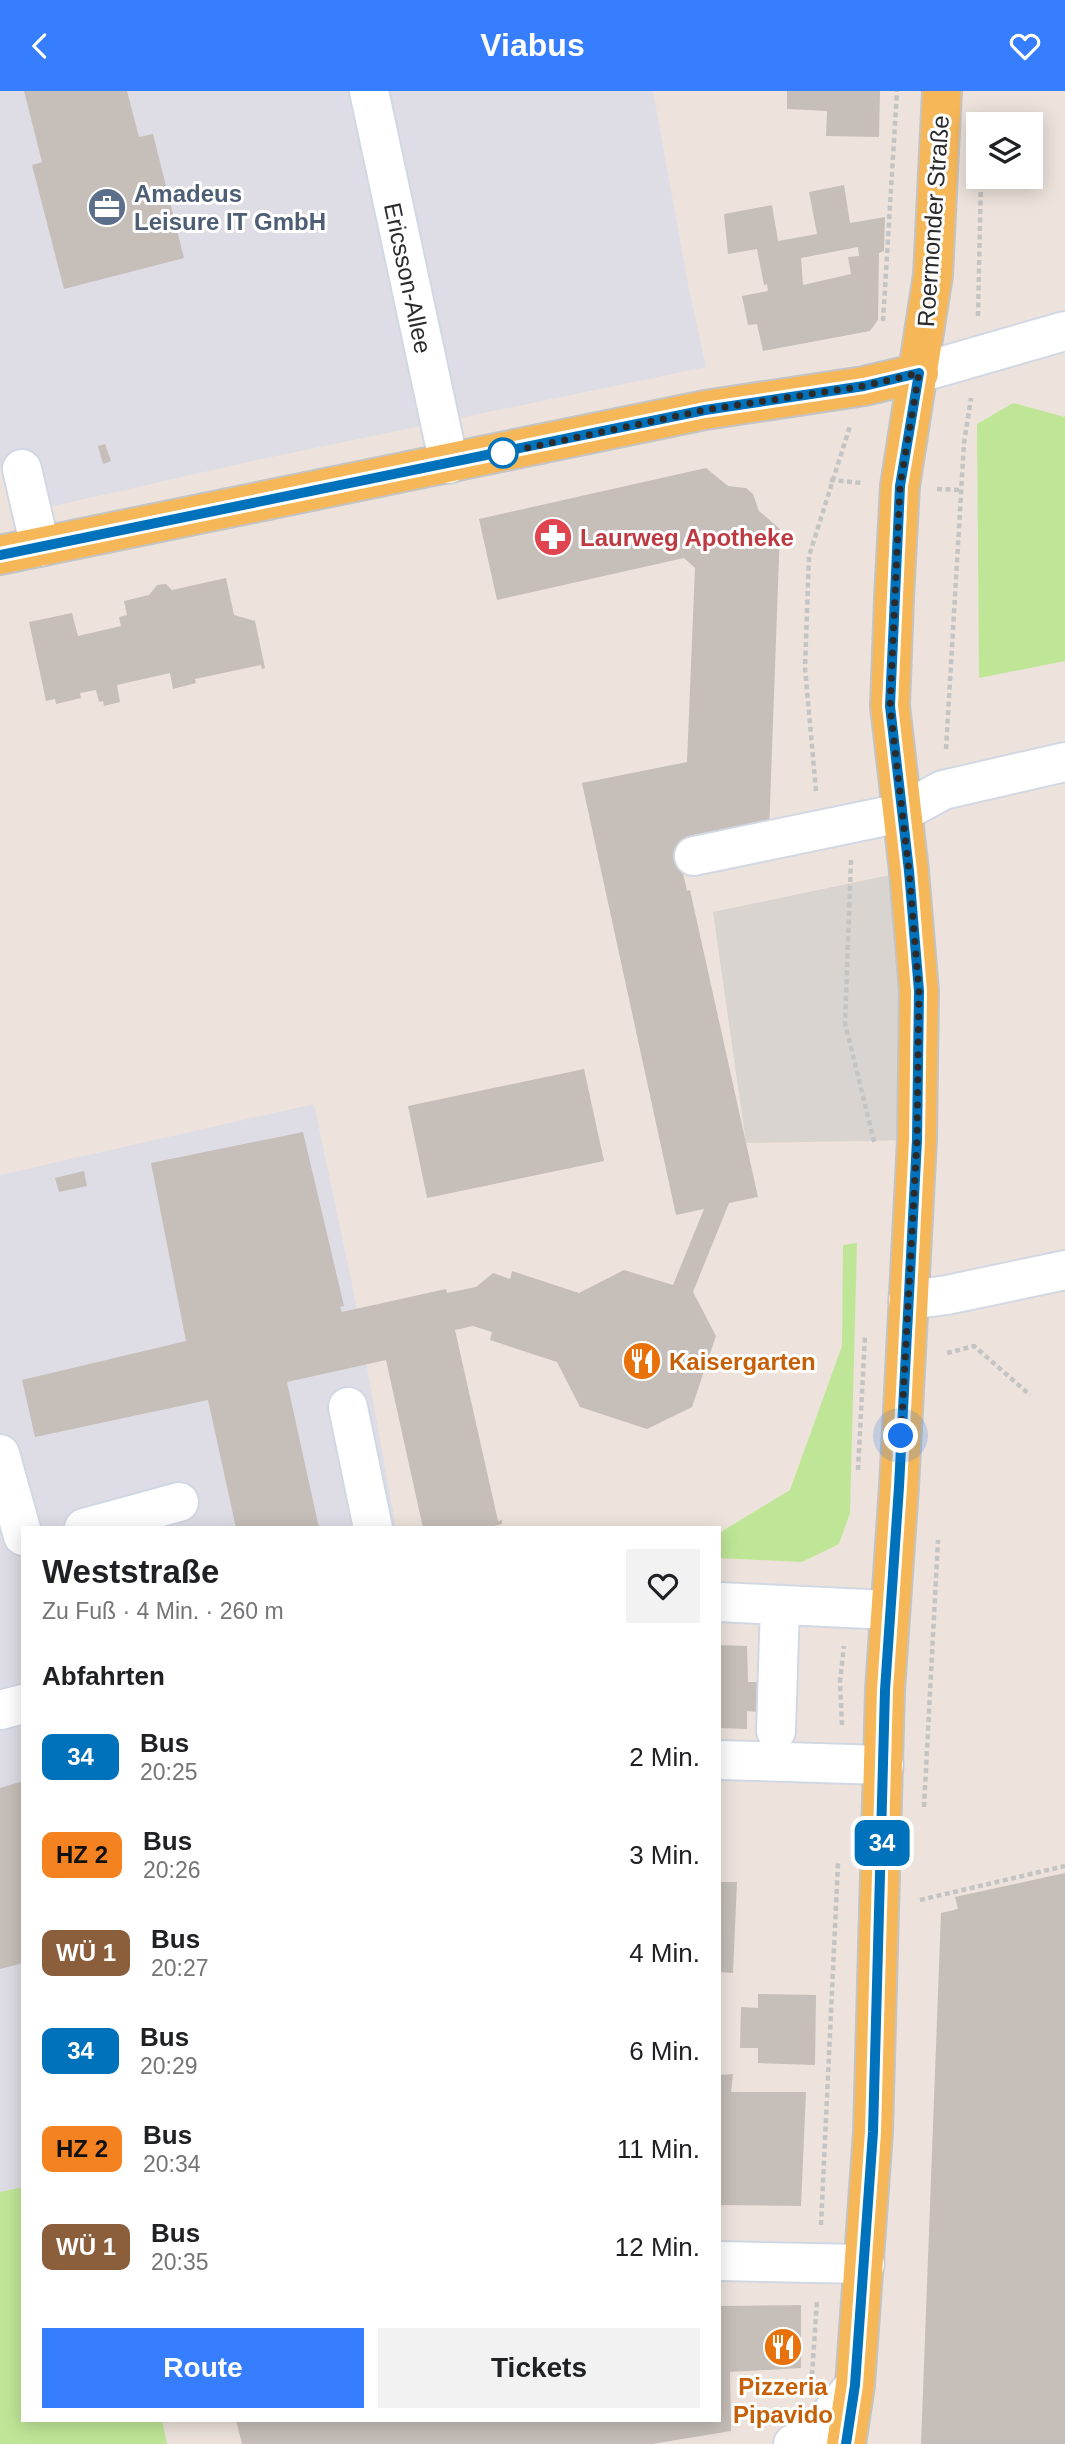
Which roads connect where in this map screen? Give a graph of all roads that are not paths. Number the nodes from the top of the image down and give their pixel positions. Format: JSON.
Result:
{"nodes":[{"id":1,"x":369,"y":91,"type":"edge"},
{"id":2,"x":942,"y":91,"type":"edge"},
{"id":3,"x":1065,"y":331,"type":"edge"},
{"id":4,"x":919,"y":373,"type":"junction"},
{"id":5,"x":449,"y":464,"type":"junction"},
{"id":6,"x":23,"y":469,"type":"dead end"},
{"id":7,"x":40,"y":547,"type":"junction"},
{"id":8,"x":0,"y":555,"type":"edge"},
{"id":9,"x":1065,"y":762,"type":"edge"},
{"id":10,"x":901,"y":813,"type":"junction"},
{"id":11,"x":694,"y":856,"type":"dead end"},
{"id":12,"x":1065,"y":1270,"type":"edge"},
{"id":13,"x":908,"y":1300,"type":"junction"},
{"id":14,"x":348,"y":1407,"type":"dead end"},
{"id":15,"x":0,"y":1454,"type":"edge"},
{"id":16,"x":179,"y":1502,"type":"dead end"},
{"id":17,"x":91,"y":1526,"type":"edge"},
{"id":18,"x":373,"y":1526,"type":"edge"},
{"id":19,"x":21,"y":1529,"type":"edge"},
{"id":20,"x":721,"y":1602,"type":"edge"},
{"id":21,"x":780,"y":1605,"type":"junction"},
{"id":22,"x":889,"y":1610,"type":"junction"},
{"id":23,"x":21,"y":1705,"type":"edge"},
{"id":24,"x":0,"y":1710,"type":"edge"},
{"id":25,"x":776,"y":1731,"type":"dead end"},
{"id":26,"x":721,"y":1759,"type":"edge"},
{"id":27,"x":884,"y":1765,"type":"junction"},
{"id":28,"x":721,"y":2261,"type":"edge"},
{"id":29,"x":864,"y":2263,"type":"junction"},
{"id":30,"x":855,"y":2385,"type":"junction"},
{"id":31,"x":793,"y":2444,"type":"edge"},
{"id":32,"x":846,"y":2444,"type":"edge"}],
"edges":[{"from":1,"to":5,"type":"street","name":"Ericsson-Allee"},
{"from":2,"to":4,"type":"main road","name":"Roermonder Straße"},
{"from":3,"to":4,"type":"street"},
{"from":4,"to":5,"type":"main road"},
{"from":4,"to":10,"type":"main road","name":"Roermonder Straße"},
{"from":5,"to":7,"type":"main road"},
{"from":6,"to":7,"type":"street"},
{"from":7,"to":8,"type":"main road"},
{"from":9,"to":10,"type":"street"},
{"from":10,"to":11,"type":"street"},
{"from":10,"to":13,"type":"main road","name":"Roermonder Straße"},
{"from":12,"to":13,"type":"street"},
{"from":13,"to":22,"type":"main road","name":"Roermonder Straße"},
{"from":14,"to":18,"type":"street"},
{"from":15,"to":19,"type":"street"},
{"from":16,"to":17,"type":"street"},
{"from":20,"to":21,"type":"street"},
{"from":21,"to":22,"type":"street"},
{"from":21,"to":25,"type":"street"},
{"from":22,"to":27,"type":"main road","name":"Roermonder Straße"},
{"from":23,"to":24,"type":"street"},
{"from":26,"to":27,"type":"street"},
{"from":27,"to":29,"type":"main road","name":"Roermonder Straße"},
{"from":28,"to":29,"type":"street"},
{"from":29,"to":30,"type":"main road","name":"Roermonder Straße"},
{"from":30,"to":31,"type":"street"},
{"from":30,"to":32,"type":"main road","name":"Roermonder Straße"}]}
